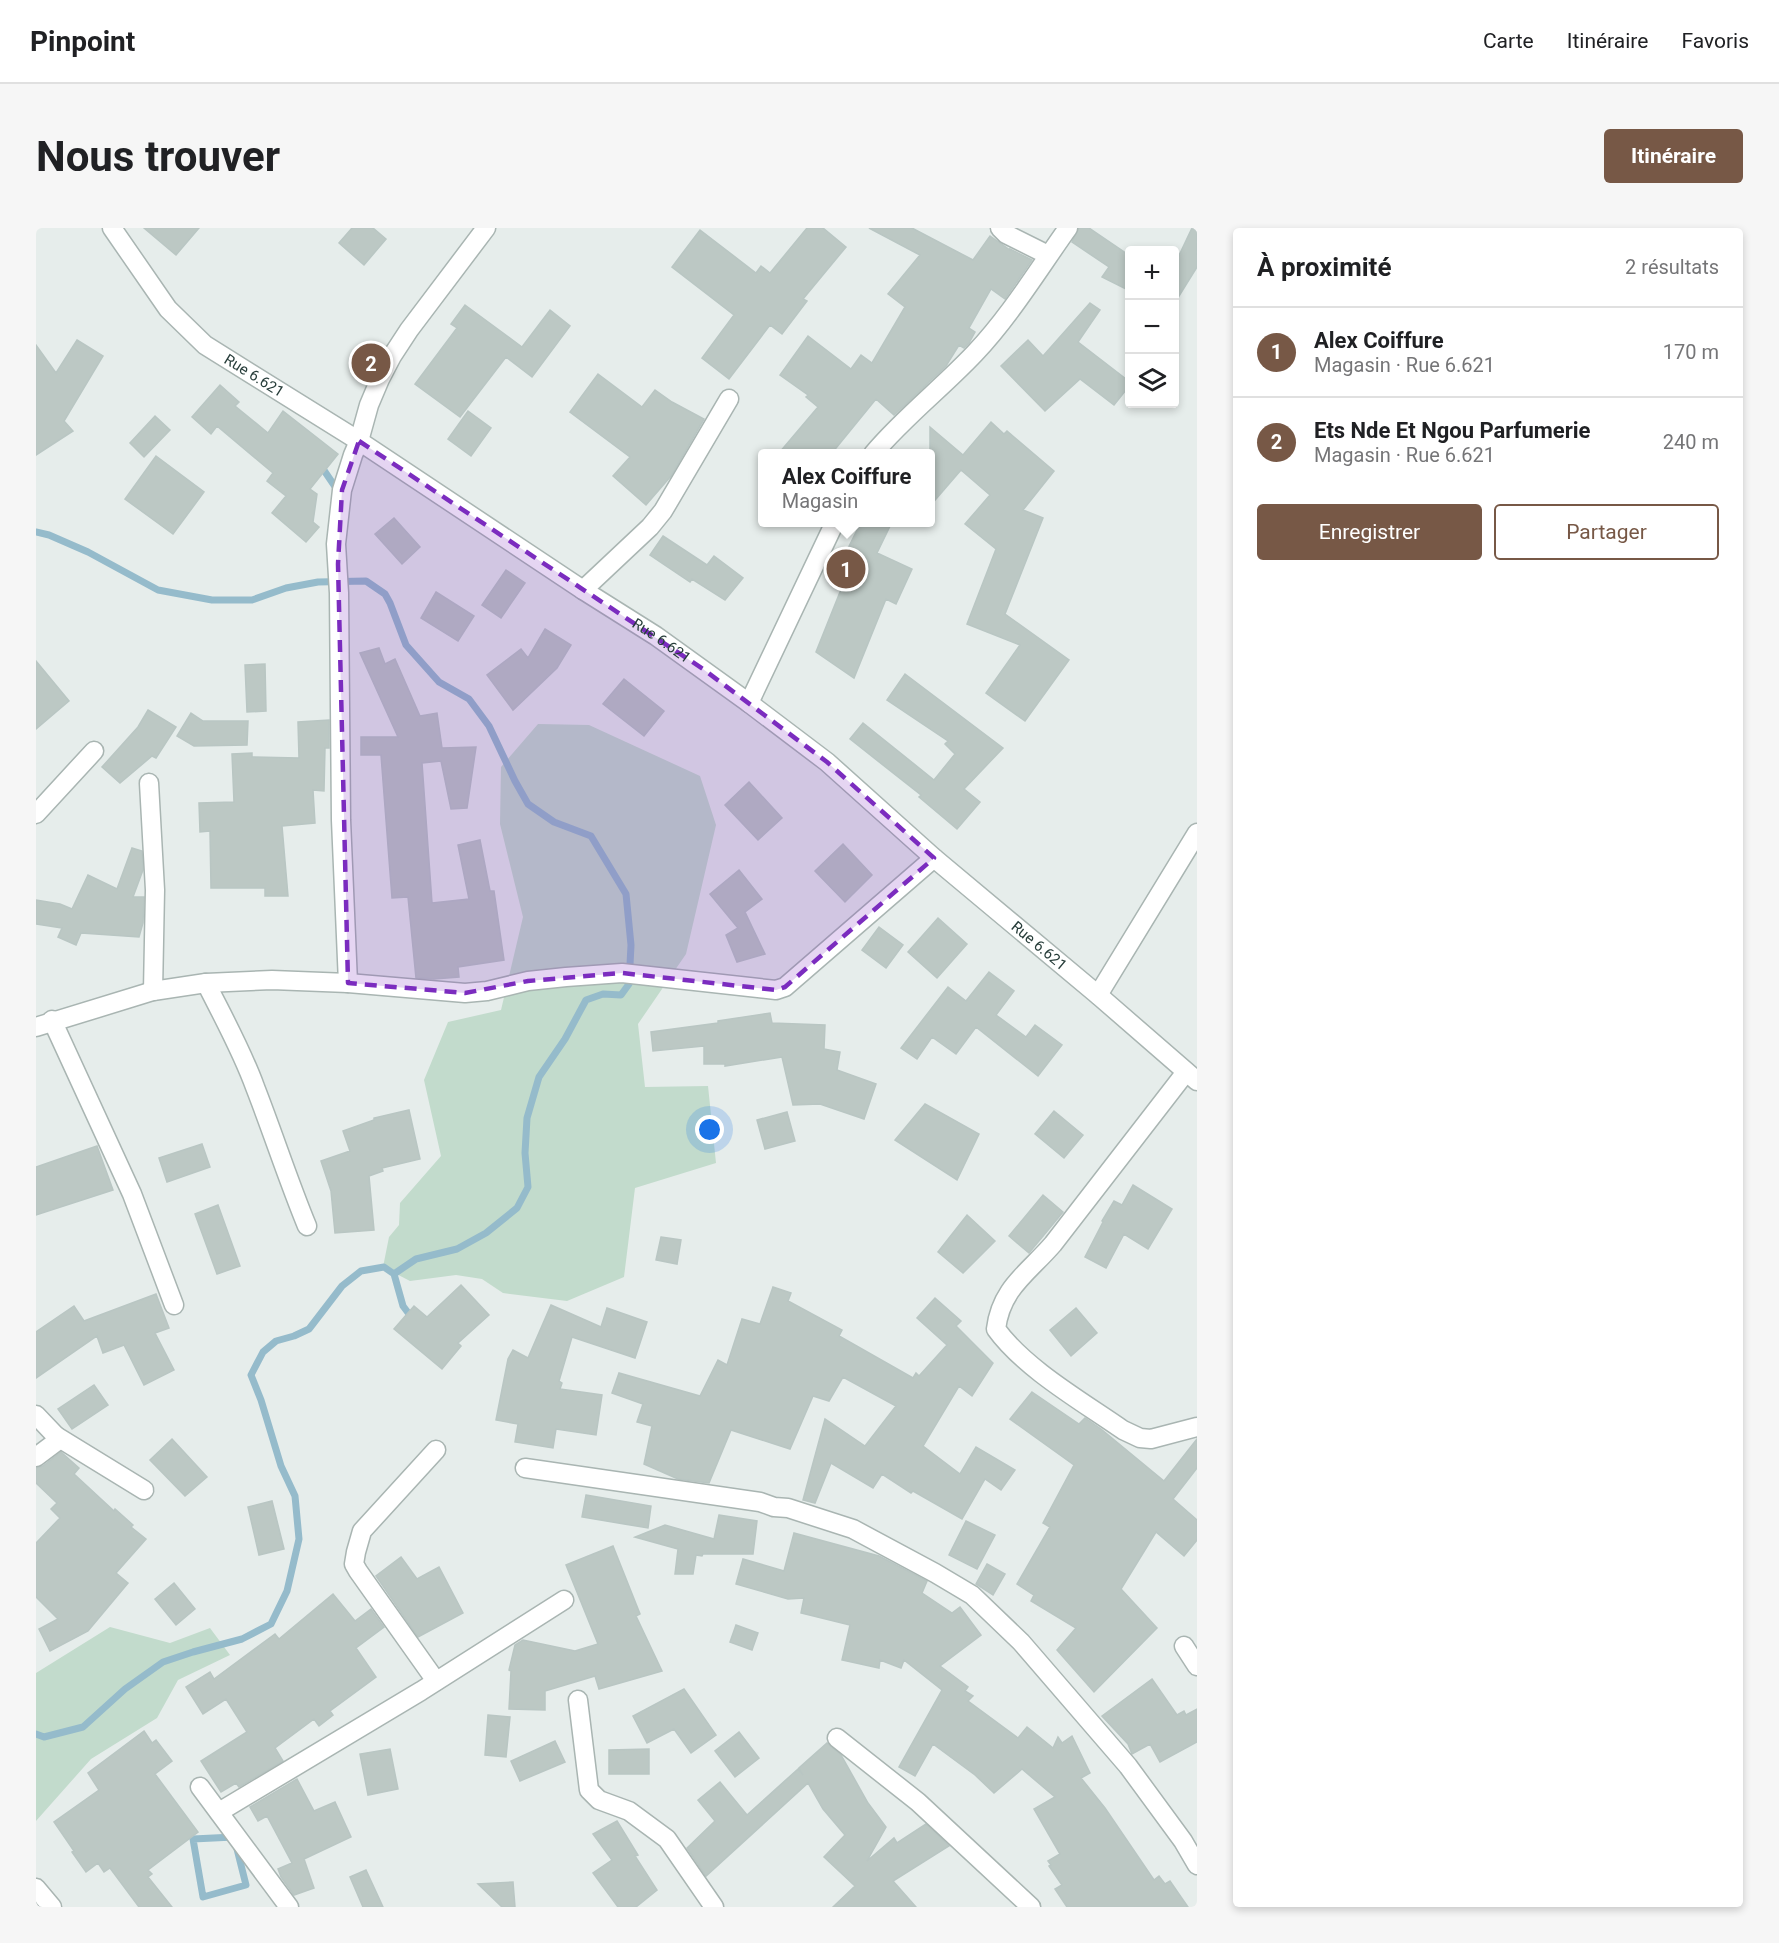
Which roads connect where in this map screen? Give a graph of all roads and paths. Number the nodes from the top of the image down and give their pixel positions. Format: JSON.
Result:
{"nodes":[{"id":1,"x":112,"y":228,"type":"edge"},
{"id":2,"x":1000,"y":228,"type":"edge"},
{"id":3,"x":1068,"y":228,"type":"edge"},
{"id":4,"x":481,"y":230,"type":"edge"},
{"id":5,"x":1048,"y":255,"type":"junction"},
{"id":6,"x":729,"y":399,"type":"dead end"},
{"id":7,"x":359,"y":441,"type":"junction"},
{"id":8,"x":877,"y":449,"type":"edge"},
{"id":9,"x":833,"y":527,"type":"edge"},
{"id":10,"x":583,"y":590,"type":"junction"},
{"id":11,"x":749,"y":703,"type":"junction"},
{"id":12,"x":94,"y":751,"type":"dead end"},
{"id":13,"x":148,"y":783,"type":"dead end"},
{"id":14,"x":36,"y":814,"type":"edge"},
{"id":15,"x":1196,"y":838,"type":"edge"},
{"id":16,"x":934,"y":858,"type":"junction"},
{"id":17,"x":206,"y":983,"type":"junction"},
{"id":18,"x":348,"y":983,"type":"junction"},
{"id":19,"x":153,"y":991,"type":"junction"},
{"id":20,"x":1098,"y":995,"type":"junction"},
{"id":21,"x":44,"y":1024,"type":"edge"},
{"id":22,"x":1191,"y":1076,"type":"edge"},
{"id":23,"x":308,"y":1226,"type":"dead end"},
{"id":24,"x":174,"y":1305,"type":"dead end"},
{"id":25,"x":36,"y":1415,"type":"edge"},
{"id":26,"x":1197,"y":1426,"type":"edge"},
{"id":27,"x":56,"y":1436,"type":"junction"},
{"id":28,"x":436,"y":1450,"type":"dead end"},
{"id":29,"x":36,"y":1456,"type":"edge"},
{"id":30,"x":525,"y":1468,"type":"dead end"},
{"id":31,"x":144,"y":1490,"type":"dead end"},
{"id":32,"x":564,"y":1600,"type":"dead end"},
{"id":33,"x":1184,"y":1646,"type":"dead end"},
{"id":34,"x":1197,"y":1666,"type":"edge"},
{"id":35,"x":436,"y":1681,"type":"junction"},
{"id":36,"x":578,"y":1700,"type":"dead end"},
{"id":37,"x":837,"y":1738,"type":"dead end"},
{"id":38,"x":200,"y":1786,"type":"dead end"},
{"id":39,"x":219,"y":1812,"type":"junction"},
{"id":40,"x":1197,"y":1865,"type":"edge"},
{"id":41,"x":36,"y":1888,"type":"edge"},
{"id":42,"x":52,"y":1907,"type":"edge"},
{"id":43,"x":289,"y":1907,"type":"edge"},
{"id":44,"x":714,"y":1907,"type":"edge"},
{"id":45,"x":1031,"y":1907,"type":"edge"}],
"edges":[{"from":1,"to":7,"type":"street","name":"Rue 6.621"},
{"from":2,"to":5,"type":"street"},
{"from":3,"to":5,"type":"street"},
{"from":4,"to":7,"type":"street"},
{"from":5,"to":8,"type":"street"},
{"from":6,"to":10,"type":"street"},
{"from":7,"to":10,"type":"street","name":"Rue 6.621"},
{"from":7,"to":18,"type":"street"},
{"from":9,"to":11,"type":"street"},
{"from":10,"to":11,"type":"street","name":"Rue 6.621"},
{"from":11,"to":16,"type":"street","name":"Rue 6.621"},
{"from":12,"to":14,"type":"street"},
{"from":13,"to":19,"type":"street"},
{"from":15,"to":20,"type":"street"},
{"from":16,"to":18,"type":"street"},
{"from":16,"to":20,"type":"street","name":"Rue 6.621"},
{"from":17,"to":18,"type":"street"},
{"from":17,"to":19,"type":"street"},
{"from":17,"to":23,"type":"street"},
{"from":19,"to":21,"type":"street"},
{"from":20,"to":22,"type":"street","name":"Rue 6.621"},
{"from":21,"to":24,"type":"street"},
{"from":22,"to":26,"type":"street"},
{"from":25,"to":27,"type":"street"},
{"from":27,"to":29,"type":"street"},
{"from":27,"to":31,"type":"street"},
{"from":28,"to":35,"type":"street"},
{"from":30,"to":40,"type":"street"},
{"from":32,"to":35,"type":"street"},
{"from":33,"to":34,"type":"street"},
{"from":35,"to":39,"type":"street"},
{"from":36,"to":44,"type":"street"},
{"from":37,"to":45,"type":"street"},
{"from":38,"to":39,"type":"street"},
{"from":39,"to":43,"type":"street"},
{"from":41,"to":42,"type":"street"}]}
